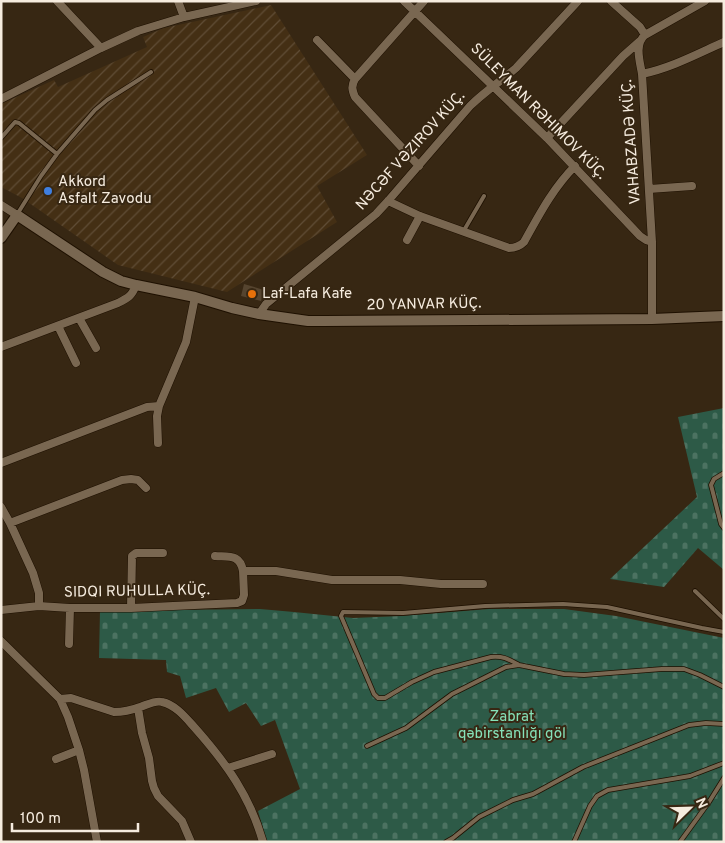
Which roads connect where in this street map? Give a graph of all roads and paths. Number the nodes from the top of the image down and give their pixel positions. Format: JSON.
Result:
{"nodes":[{"id":1,"x":57,"y":1,"type":"edge"},
{"id":2,"x":178,"y":1,"type":"edge"},
{"id":3,"x":256,"y":1,"type":"edge"},
{"id":4,"x":404,"y":1,"type":"edge"},
{"id":5,"x":424,"y":1,"type":"edge"},
{"id":6,"x":578,"y":1,"type":"edge"},
{"id":7,"x":611,"y":1,"type":"edge"},
{"id":8,"x":705,"y":1,"type":"edge"},
{"id":9,"x":415,"y":12,"type":"junction"},
{"id":10,"x":184,"y":16,"type":"junction"},
{"id":11,"x":643,"y":38,"type":"junction"},
{"id":12,"x":317,"y":40,"type":"dead end"},
{"id":13,"x":724,"y":42,"type":"edge"},
{"id":14,"x":101,"y":48,"type":"junction"},
{"id":15,"x":152,"y":72,"type":"dead end"},
{"id":16,"x":642,"y":74,"type":"junction"},
{"id":17,"x":355,"y":78,"type":"junction"},
{"id":18,"x":494,"y":86,"type":"junction"},
{"id":19,"x":1,"y":99,"type":"edge"},
{"id":20,"x":1,"y":138,"type":"edge"},
{"id":21,"x":547,"y":138,"type":"junction"},
{"id":22,"x":56,"y":154,"type":"junction"},
{"id":23,"x":419,"y":166,"type":"junction"},
{"id":24,"x":575,"y":166,"type":"junction"},
{"id":25,"x":692,"y":186,"type":"dead end"},
{"id":26,"x":649,"y":189,"type":"junction"},
{"id":27,"x":484,"y":196,"type":"dead end"},
{"id":28,"x":388,"y":201,"type":"junction"},
{"id":29,"x":1,"y":205,"type":"edge"},
{"id":30,"x":17,"y":215,"type":"junction"},
{"id":31,"x":420,"y":216,"type":"junction"},
{"id":32,"x":463,"y":232,"type":"junction"},
{"id":33,"x":1,"y":238,"type":"edge"},
{"id":34,"x":407,"y":240,"type":"dead end"},
{"id":35,"x":652,"y":242,"type":"junction"},
{"id":36,"x":136,"y":285,"type":"junction"},
{"id":37,"x":195,"y":297,"type":"junction"},
{"id":38,"x":723,"y":313,"type":"edge"},
{"id":39,"x":259,"y":314,"type":"junction"},
{"id":40,"x":79,"y":318,"type":"junction"},
{"id":41,"x":652,"y":319,"type":"junction"},
{"id":42,"x":58,"y":326,"type":"junction"},
{"id":43,"x":1,"y":347,"type":"edge"},
{"id":44,"x":96,"y":348,"type":"dead end"},
{"id":45,"x":76,"y":363,"type":"dead end"},
{"id":46,"x":159,"y":406,"type":"junction"},
{"id":47,"x":158,"y":443,"type":"dead end"},
{"id":48,"x":1,"y":463,"type":"edge"},
{"id":49,"x":724,"y":473,"type":"edge"},
{"id":50,"x":146,"y":488,"type":"dead end"},
{"id":51,"x":1,"y":507,"type":"edge"},
{"id":52,"x":10,"y":523,"type":"junction"},
{"id":53,"x":724,"y":528,"type":"edge"},
{"id":54,"x":163,"y":553,"type":"dead end"},
{"id":55,"x":215,"y":556,"type":"dead end"},
{"id":56,"x":244,"y":571,"type":"junction"},
{"id":57,"x":483,"y":584,"type":"dead end"},
{"id":58,"x":695,"y":591,"type":"dead end"},
{"id":59,"x":39,"y":606,"type":"junction"},
{"id":60,"x":70,"y":608,"type":"junction"},
{"id":61,"x":131,"y":608,"type":"junction"},
{"id":62,"x":1,"y":610,"type":"edge"},
{"id":63,"x":724,"y":620,"type":"edge"},
{"id":64,"x":724,"y":632,"type":"edge"},
{"id":65,"x":1,"y":641,"type":"edge"},
{"id":66,"x":69,"y":644,"type":"dead end"},
{"id":67,"x":519,"y":665,"type":"junction"},
{"id":68,"x":724,"y":687,"type":"edge"},
{"id":69,"x":60,"y":699,"type":"junction"},
{"id":70,"x":138,"y":708,"type":"junction"},
{"id":71,"x":724,"y":724,"type":"edge"},
{"id":72,"x":367,"y":746,"type":"dead end"},
{"id":73,"x":79,"y":750,"type":"junction"},
{"id":74,"x":272,"y":754,"type":"dead end"},
{"id":75,"x":56,"y":759,"type":"dead end"},
{"id":76,"x":724,"y":763,"type":"edge"},
{"id":77,"x":228,"y":768,"type":"junction"},
{"id":78,"x":724,"y":778,"type":"edge"},
{"id":79,"x":97,"y":842,"type":"edge"},
{"id":80,"x":191,"y":842,"type":"edge"},
{"id":81,"x":263,"y":842,"type":"edge"},
{"id":82,"x":446,"y":842,"type":"edge"},
{"id":83,"x":574,"y":842,"type":"edge"},
{"id":84,"x":680,"y":842,"type":"edge"}],
"edges":[{"from":1,"to":14,"type":"street"},
{"from":2,"to":10,"type":"street"},
{"from":3,"to":10,"type":"street"},
{"from":4,"to":9,"type":"street","name":"SÜLEYMAN RƏHIMOV KÜÇ."},
{"from":5,"to":9,"type":"street"},
{"from":6,"to":18,"type":"street","name":"NƏCƏF VƏZIROV KÜÇ."},
{"from":7,"to":11,"type":"street"},
{"from":8,"to":11,"type":"street"},
{"from":9,"to":17,"type":"street"},
{"from":9,"to":18,"type":"street","name":"SÜLEYMAN RƏHIMOV KÜÇ."},
{"from":10,"to":14,"type":"street"},
{"from":11,"to":16,"type":"street","name":"VAHABZADƏ KÜÇ."},
{"from":11,"to":21,"type":"street"},
{"from":12,"to":17,"type":"street"},
{"from":13,"to":16,"type":"street"},
{"from":14,"to":19,"type":"street"},
{"from":15,"to":22,"type":"lane"},
{"from":16,"to":26,"type":"street","name":"VAHABZADƏ KÜÇ."},
{"from":17,"to":23,"type":"street"},
{"from":18,"to":21,"type":"street","name":"SÜLEYMAN RƏHIMOV KÜÇ."},
{"from":18,"to":23,"type":"street","name":"NƏCƏF VƏZIROV KÜÇ."},
{"from":20,"to":22,"type":"lane"},
{"from":21,"to":24,"type":"street","name":"SÜLEYMAN RƏHIMOV KÜÇ."},
{"from":22,"to":30,"type":"lane"},
{"from":23,"to":28,"type":"street","name":"NƏCƏF VƏZIROV KÜÇ."},
{"from":24,"to":32,"type":"street"},
{"from":24,"to":35,"type":"street","name":"SÜLEYMAN RƏHIMOV KÜÇ."},
{"from":25,"to":26,"type":"street"},
{"from":26,"to":35,"type":"street","name":"VAHABZADƏ KÜÇ."},
{"from":27,"to":32,"type":"lane"},
{"from":28,"to":31,"type":"street"},
{"from":28,"to":39,"type":"street","name":"NƏCƏF VƏZIROV KÜÇ."},
{"from":29,"to":30,"type":"street","name":"20 YANVAR KÜÇ."},
{"from":30,"to":33,"type":"street"},
{"from":30,"to":36,"type":"street","name":"20 YANVAR KÜÇ."},
{"from":31,"to":32,"type":"street"},
{"from":31,"to":34,"type":"street"},
{"from":35,"to":41,"type":"street","name":"VAHABZADƏ KÜÇ."},
{"from":36,"to":37,"type":"street","name":"20 YANVAR KÜÇ."},
{"from":36,"to":40,"type":"street"},
{"from":37,"to":39,"type":"street","name":"20 YANVAR KÜÇ."},
{"from":37,"to":46,"type":"street"},
{"from":38,"to":41,"type":"street","name":"20 YANVAR KÜÇ."},
{"from":39,"to":41,"type":"street","name":"20 YANVAR KÜÇ."},
{"from":40,"to":42,"type":"street"},
{"from":40,"to":44,"type":"street"},
{"from":42,"to":43,"type":"street"},
{"from":42,"to":45,"type":"street"},
{"from":46,"to":47,"type":"street"},
{"from":46,"to":48,"type":"street"},
{"from":49,"to":53,"type":"lane"},
{"from":50,"to":52,"type":"street"},
{"from":51,"to":52,"type":"street"},
{"from":52,"to":59,"type":"street"},
{"from":54,"to":61,"type":"street"},
{"from":55,"to":56,"type":"street"},
{"from":56,"to":57,"type":"street"},
{"from":56,"to":61,"type":"street","name":"SIDQI RUHULLA KÜÇ."},
{"from":58,"to":63,"type":"lane"},
{"from":59,"to":60,"type":"street","name":"SIDQI RUHULLA KÜÇ."},
{"from":59,"to":62,"type":"street","name":"SIDQI RUHULLA KÜÇ."},
{"from":60,"to":61,"type":"street","name":"SIDQI RUHULLA KÜÇ."},
{"from":60,"to":66,"type":"street"},
{"from":64,"to":67,"type":"lane"},
{"from":65,"to":69,"type":"street"},
{"from":67,"to":68,"type":"lane"},
{"from":67,"to":72,"type":"lane"},
{"from":69,"to":70,"type":"street"},
{"from":69,"to":73,"type":"street"},
{"from":70,"to":77,"type":"street"},
{"from":70,"to":80,"type":"street"},
{"from":71,"to":82,"type":"lane"},
{"from":73,"to":75,"type":"street"},
{"from":73,"to":79,"type":"street"},
{"from":74,"to":77,"type":"street"},
{"from":76,"to":83,"type":"lane"},
{"from":77,"to":81,"type":"street"},
{"from":78,"to":84,"type":"lane"}]}
